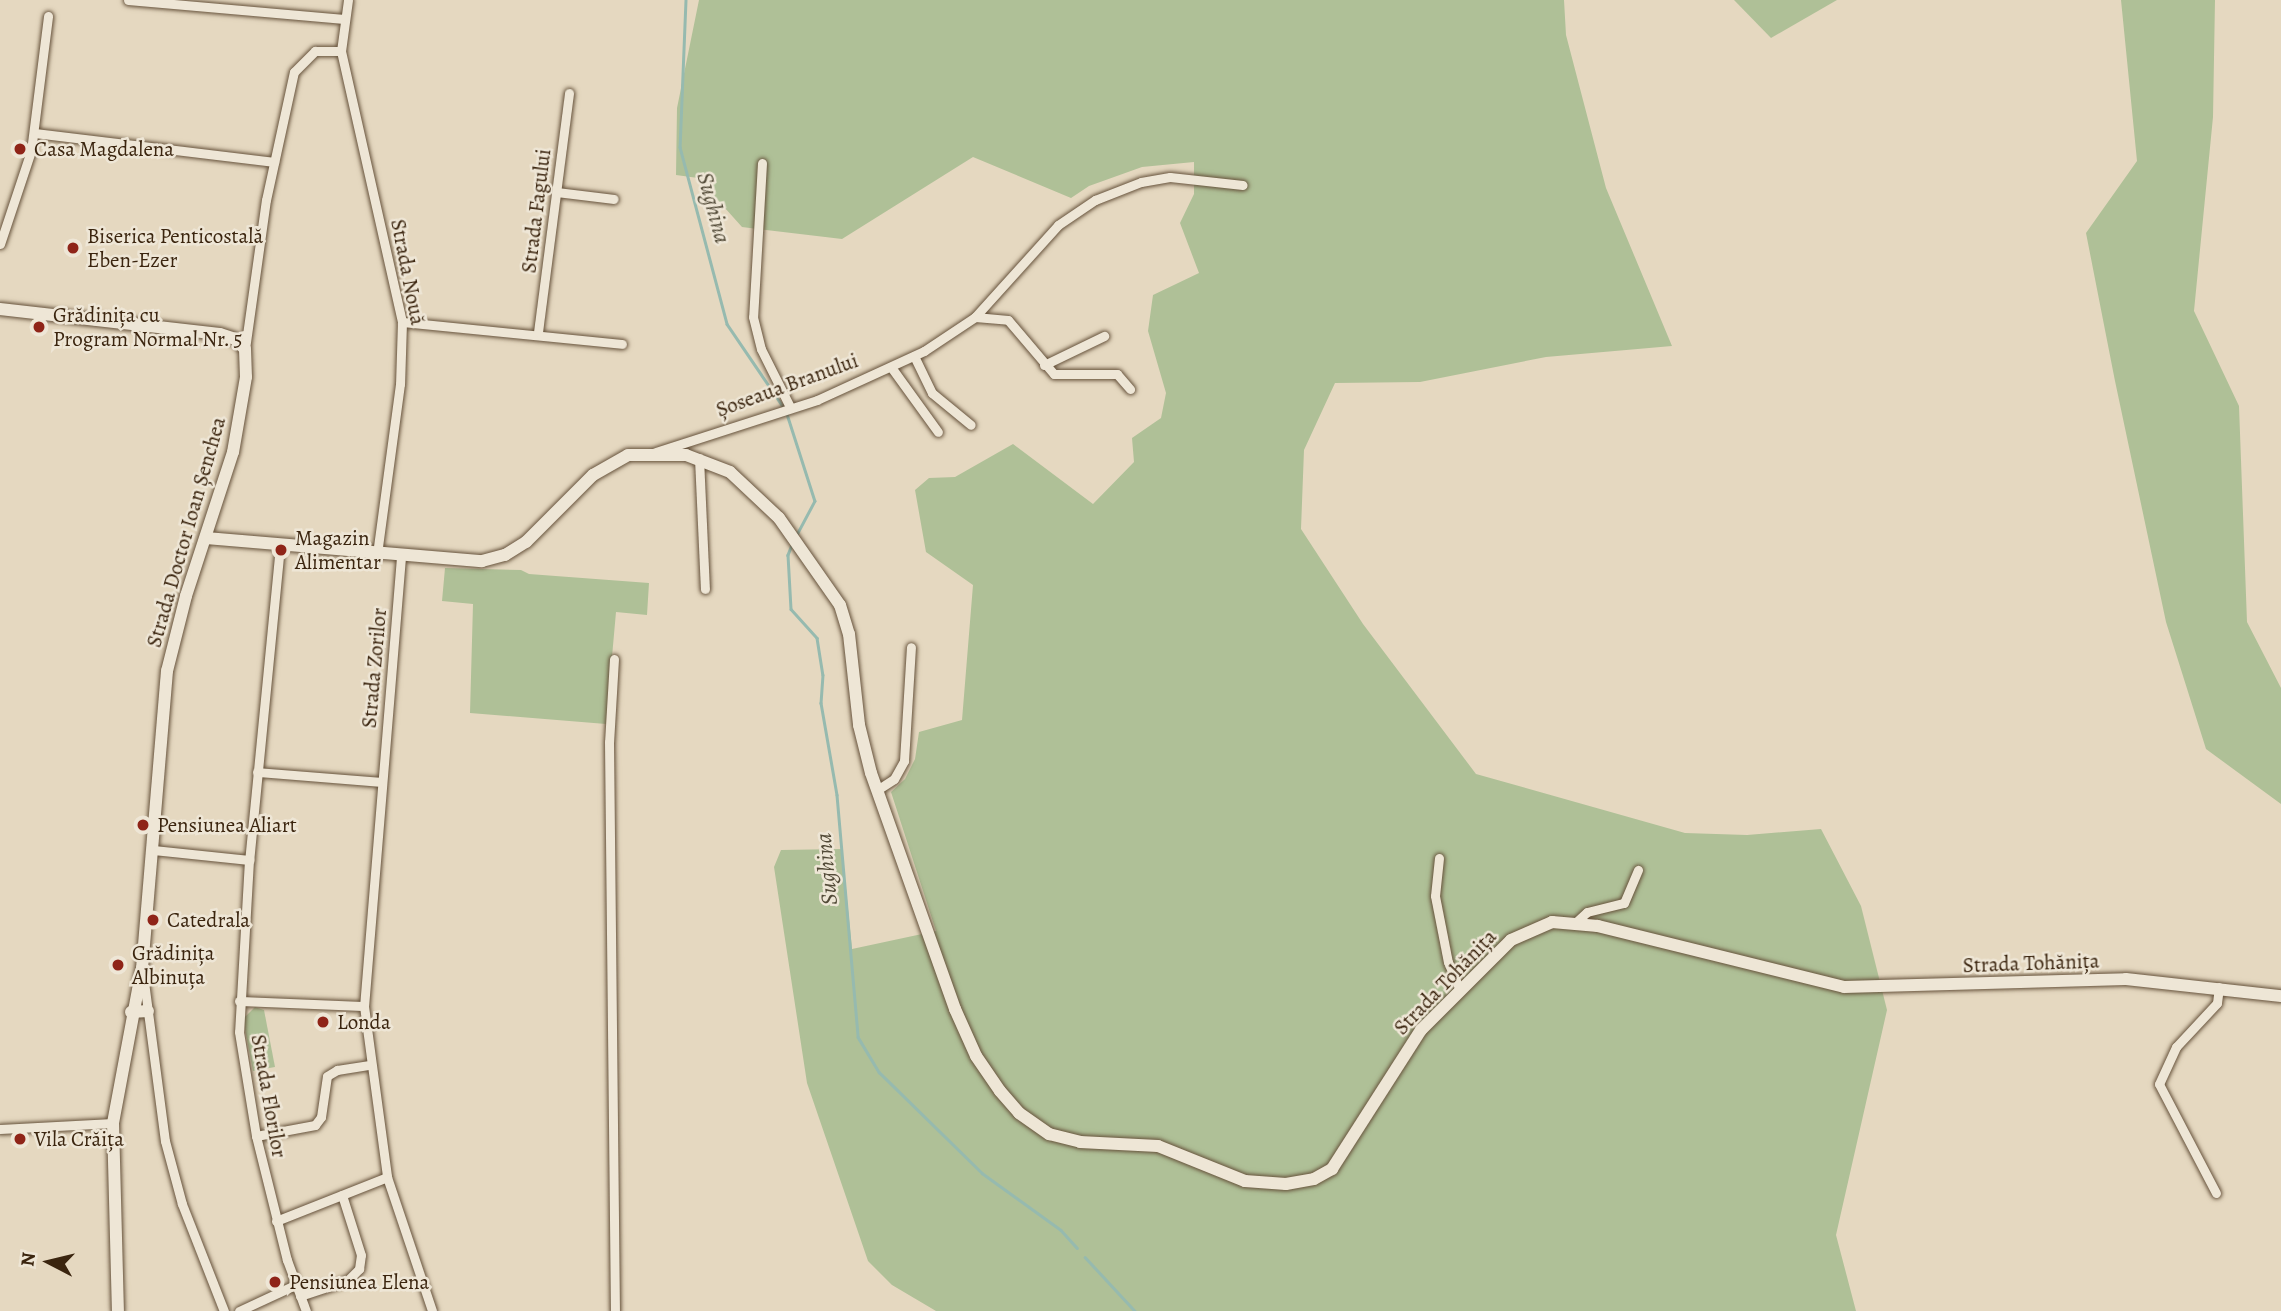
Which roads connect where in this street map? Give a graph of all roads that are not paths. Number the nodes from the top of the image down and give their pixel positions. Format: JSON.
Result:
{"nodes":[{"id":1,"x":128,"y":0,"type":"edge"},
{"id":2,"x":348,"y":0,"type":"edge"},
{"id":3,"x":48,"y":16,"type":"dead end"},
{"id":4,"x":344,"y":19,"type":"junction"},
{"id":5,"x":341,"y":51,"type":"junction"},
{"id":6,"x":569,"y":93,"type":"dead end"},
{"id":7,"x":35,"y":133,"type":"junction"},
{"id":8,"x":274,"y":162,"type":"junction"},
{"id":9,"x":762,"y":163,"type":"dead end"},
{"id":10,"x":1243,"y":185,"type":"dead end"},
{"id":11,"x":557,"y":192,"type":"junction"},
{"id":12,"x":614,"y":199,"type":"dead end"},
{"id":13,"x":0,"y":244,"type":"edge"},
{"id":14,"x":0,"y":309,"type":"edge"},
{"id":15,"x":975,"y":317,"type":"junction"},
{"id":16,"x":402,"y":321,"type":"junction"},
{"id":17,"x":538,"y":332,"type":"junction"},
{"id":18,"x":1104,"y":337,"type":"dead end"},
{"id":19,"x":622,"y":344,"type":"dead end"},
{"id":20,"x":245,"y":349,"type":"junction"},
{"id":21,"x":914,"y":356,"type":"junction"},
{"id":22,"x":1044,"y":365,"type":"junction"},
{"id":23,"x":891,"y":367,"type":"junction"},
{"id":24,"x":1129,"y":389,"type":"dead end"},
{"id":25,"x":790,"y":407,"type":"junction"},
{"id":26,"x":971,"y":425,"type":"dead end"},
{"id":27,"x":938,"y":432,"type":"dead end"},
{"id":28,"x":656,"y":452,"type":"junction"},
{"id":29,"x":699,"y":458,"type":"junction"},
{"id":30,"x":206,"y":538,"type":"junction"},
{"id":31,"x":280,"y":546,"type":"junction"},
{"id":32,"x":376,"y":555,"type":"junction"},
{"id":33,"x":401,"y":557,"type":"junction"},
{"id":34,"x":705,"y":589,"type":"dead end"},
{"id":35,"x":911,"y":648,"type":"dead end"},
{"id":36,"x":614,"y":659,"type":"dead end"},
{"id":37,"x":257,"y":772,"type":"junction"},
{"id":38,"x":381,"y":782,"type":"junction"},
{"id":39,"x":877,"y":790,"type":"junction"},
{"id":40,"x":153,"y":850,"type":"junction"},
{"id":41,"x":900,"y":851,"type":"joint"},
{"id":42,"x":1439,"y":858,"type":"dead end"},
{"id":43,"x":248,"y":860,"type":"junction"},
{"id":44,"x":1638,"y":870,"type":"dead end"},
{"id":45,"x":1576,"y":922,"type":"junction"},
{"id":46,"x":142,"y":968,"type":"junction"},
{"id":47,"x":2219,"y":987,"type":"junction"},
{"id":48,"x":1460,"y":990,"type":"junction"},
{"id":49,"x":2281,"y":996,"type":"edge"},
{"id":50,"x":239,"y":1001,"type":"junction"},
{"id":51,"x":364,"y":1006,"type":"junction"},
{"id":52,"x":148,"y":1011,"type":"junction"},
{"id":53,"x":131,"y":1012,"type":"junction"},
{"id":54,"x":370,"y":1065,"type":"junction"},
{"id":55,"x":113,"y":1123,"type":"junction"},
{"id":56,"x":0,"y":1129,"type":"edge"},
{"id":57,"x":256,"y":1136,"type":"junction"},
{"id":58,"x":387,"y":1177,"type":"junction"},
{"id":59,"x":2216,"y":1193,"type":"dead end"},
{"id":60,"x":342,"y":1195,"type":"junction"},
{"id":61,"x":276,"y":1221,"type":"junction"},
{"id":62,"x":295,"y":1285,"type":"junction"},
{"id":63,"x":300,"y":1297,"type":"junction"},
{"id":64,"x":118,"y":1311,"type":"edge"},
{"id":65,"x":223,"y":1311,"type":"edge"},
{"id":66,"x":239,"y":1311,"type":"edge"},
{"id":67,"x":306,"y":1311,"type":"edge"},
{"id":68,"x":432,"y":1311,"type":"edge"},
{"id":69,"x":615,"y":1311,"type":"edge"}],
"edges":[{"from":1,"to":4,"type":"street"},
{"from":2,"to":4,"type":"street","name":"Strada Nouă"},
{"from":3,"to":7,"type":"street"},
{"from":4,"to":5,"type":"street","name":"Strada Nouă"},
{"from":5,"to":8,"type":"street","name":"Strada Doctor Ioan Șenchea"},
{"from":5,"to":16,"type":"street","name":"Strada Nouă"},
{"from":6,"to":11,"type":"street","name":"Strada Fagului"},
{"from":7,"to":8,"type":"street"},
{"from":7,"to":13,"type":"street"},
{"from":8,"to":20,"type":"street","name":"Strada Doctor Ioan Șenchea"},
{"from":9,"to":25,"type":"street"},
{"from":10,"to":15,"type":"street","name":"Șoseaua Branului"},
{"from":11,"to":12,"type":"street"},
{"from":11,"to":17,"type":"street","name":"Strada Fagului"},
{"from":14,"to":20,"type":"main road"},
{"from":15,"to":21,"type":"street","name":"Șoseaua Branului"},
{"from":15,"to":22,"type":"street"},
{"from":16,"to":17,"type":"street"},
{"from":16,"to":32,"type":"street","name":"Strada Nouă"},
{"from":17,"to":19,"type":"street"},
{"from":18,"to":22,"type":"street"},
{"from":20,"to":30,"type":"main road","name":"Strada Doctor Ioan Șenchea"},
{"from":21,"to":23,"type":"street","name":"Șoseaua Branului"},
{"from":21,"to":26,"type":"street"},
{"from":22,"to":24,"type":"street"},
{"from":23,"to":25,"type":"street","name":"Șoseaua Branului"},
{"from":23,"to":27,"type":"street"},
{"from":25,"to":28,"type":"street","name":"Șoseaua Branului"},
{"from":28,"to":29,"type":"main road","name":"Șoseaua Branului"},
{"from":28,"to":33,"type":"main road","name":"Șoseaua Branului"},
{"from":29,"to":34,"type":"street"},
{"from":29,"to":39,"type":"main road","name":"Șoseaua Branului"},
{"from":30,"to":31,"type":"main road","name":"Șoseaua Branului"},
{"from":30,"to":40,"type":"main road","name":"Strada Doctor Ioan Șenchea"},
{"from":31,"to":32,"type":"main road","name":"Șoseaua Branului"},
{"from":31,"to":37,"type":"street","name":"Strada Florilor"},
{"from":32,"to":33,"type":"main road","name":"Șoseaua Branului"},
{"from":33,"to":38,"type":"street","name":"Strada Zorilor"},
{"from":35,"to":39,"type":"street"},
{"from":36,"to":69,"type":"street"},
{"from":37,"to":38,"type":"street"},
{"from":37,"to":43,"type":"street","name":"Strada Florilor"},
{"from":38,"to":51,"type":"street","name":"Strada Zorilor"},
{"from":39,"to":41,"type":"main road","name":"Șoseaua Branului"},
{"from":40,"to":43,"type":"street"},
{"from":40,"to":46,"type":"main road","name":"Strada Doctor Ioan Șenchea"},
{"from":41,"to":48,"type":"main road","name":"Strada Tohănița"},
{"from":42,"to":48,"type":"street"},
{"from":43,"to":50,"type":"street","name":"Strada Florilor"},
{"from":44,"to":45,"type":"street"},
{"from":45,"to":47,"type":"main road","name":"Strada Tohănița"},
{"from":45,"to":48,"type":"main road","name":"Strada Tohănița"},
{"from":46,"to":52,"type":"street"},
{"from":46,"to":53,"type":"main road","name":"Strada Doctor Ioan Șenchea"},
{"from":47,"to":49,"type":"main road","name":"Strada Tohănița"},
{"from":47,"to":59,"type":"street"},
{"from":50,"to":51,"type":"street"},
{"from":50,"to":57,"type":"street","name":"Strada Florilor"},
{"from":51,"to":54,"type":"street","name":"Strada Zorilor"},
{"from":52,"to":53,"type":"main road"},
{"from":52,"to":65,"type":"street"},
{"from":53,"to":55,"type":"main road","name":"Strada Doctor Ioan Șenchea"},
{"from":54,"to":57,"type":"street"},
{"from":54,"to":58,"type":"street","name":"Strada Zorilor"},
{"from":55,"to":56,"type":"street"},
{"from":55,"to":64,"type":"main road","name":"Strada Doctor Ioan Șenchea"},
{"from":57,"to":61,"type":"street","name":"Strada Florilor"},
{"from":58,"to":60,"type":"street"},
{"from":58,"to":68,"type":"street","name":"Strada Zorilor"},
{"from":60,"to":61,"type":"street"},
{"from":60,"to":63,"type":"street"},
{"from":61,"to":62,"type":"street","name":"Strada Florilor"},
{"from":62,"to":63,"type":"street","name":"Strada Florilor"},
{"from":62,"to":66,"type":"street"},
{"from":63,"to":67,"type":"street","name":"Strada Florilor"}]}
